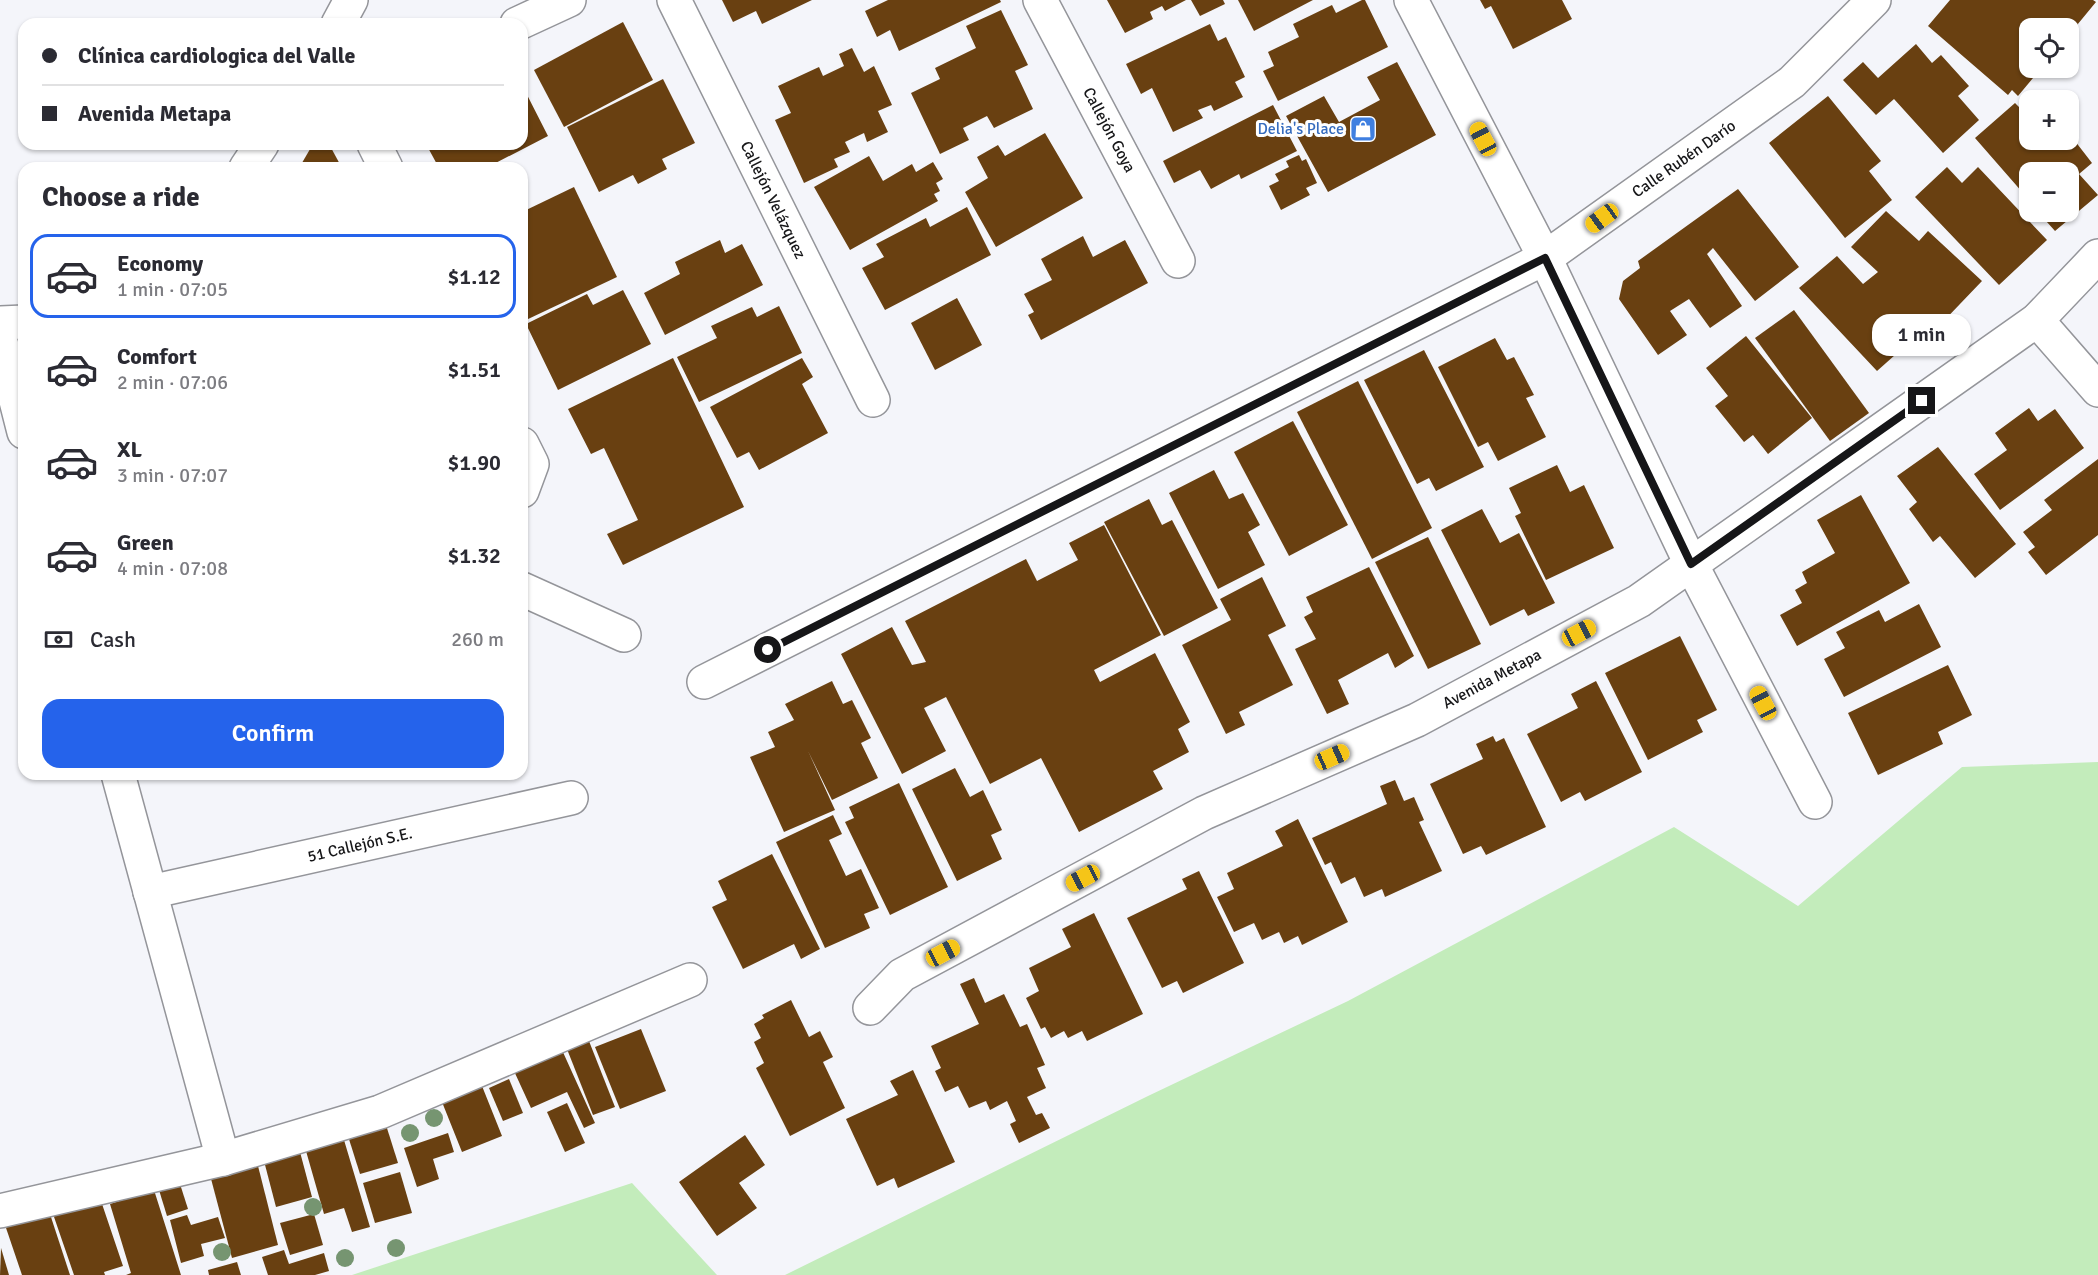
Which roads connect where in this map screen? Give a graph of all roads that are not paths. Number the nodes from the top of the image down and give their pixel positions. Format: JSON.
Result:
{"nodes":[{"id":1,"x":351,"y":0,"type":"edge"},
{"id":2,"x":569,"y":0,"type":"edge"},
{"id":3,"x":674,"y":0,"type":"edge"},
{"id":4,"x":1040,"y":0,"type":"edge"},
{"id":5,"x":1411,"y":0,"type":"edge"},
{"id":6,"x":1874,"y":0,"type":"edge"},
{"id":7,"x":341,"y":18,"type":"edge"},
{"id":8,"x":528,"y":19,"type":"edge"},
{"id":9,"x":2098,"y":256,"type":"edge"},
{"id":10,"x":1545,"y":258,"type":"junction"},
{"id":11,"x":1178,"y":261,"type":"dead end"},
{"id":12,"x":2037,"y":320,"type":"junction"},
{"id":13,"x":18,"y":322,"type":"edge"},
{"id":14,"x":0,"y":323,"type":"edge"},
{"id":15,"x":9,"y":353,"type":"edge"},
{"id":16,"x":2098,"y":390,"type":"edge"},
{"id":17,"x":18,"y":400,"type":"edge"},
{"id":18,"x":873,"y":400,"type":"dead end"},
{"id":19,"x":528,"y":456,"type":"edge"},
{"id":20,"x":528,"y":474,"type":"edge"},
{"id":21,"x":1691,"y":564,"type":"junction"},
{"id":22,"x":528,"y":593,"type":"edge"},
{"id":23,"x":624,"y":636,"type":"dead end"},
{"id":24,"x":704,"y":682,"type":"dead end"},
{"id":25,"x":120,"y":780,"type":"edge"},
{"id":26,"x":571,"y":798,"type":"dead end"},
{"id":27,"x":1815,"y":802,"type":"dead end"},
{"id":28,"x":150,"y":892,"type":"junction"},
{"id":29,"x":690,"y":980,"type":"dead end"},
{"id":30,"x":870,"y":1008,"type":"dead end"},
{"id":31,"x":223,"y":1159,"type":"junction"},
{"id":32,"x":0,"y":1210,"type":"edge"}],
"edges":[{"from":1,"to":7,"type":"street"},
{"from":2,"to":8,"type":"street"},
{"from":3,"to":18,"type":"street","name":"Callejón Velázquez"},
{"from":4,"to":11,"type":"street","name":"Callejón Goya"},
{"from":5,"to":10,"type":"street"},
{"from":6,"to":10,"type":"street","name":"Calle Rubén Darío"},
{"from":9,"to":12,"type":"street","name":"Avenida Metapa"},
{"from":10,"to":21,"type":"street"},
{"from":10,"to":24,"type":"street","name":"Calle Rubén Darío"},
{"from":12,"to":16,"type":"street"},
{"from":12,"to":21,"type":"street","name":"Avenida Metapa"},
{"from":13,"to":14,"type":"street"},
{"from":15,"to":17,"type":"street"},
{"from":19,"to":20,"type":"street"},
{"from":21,"to":27,"type":"street"},
{"from":21,"to":30,"type":"street","name":"Avenida Metapa"},
{"from":22,"to":23,"type":"street"},
{"from":25,"to":28,"type":"street"},
{"from":26,"to":28,"type":"street","name":"51 Callejón S.E."},
{"from":28,"to":31,"type":"street"},
{"from":29,"to":31,"type":"street"},
{"from":31,"to":32,"type":"street"}]}
